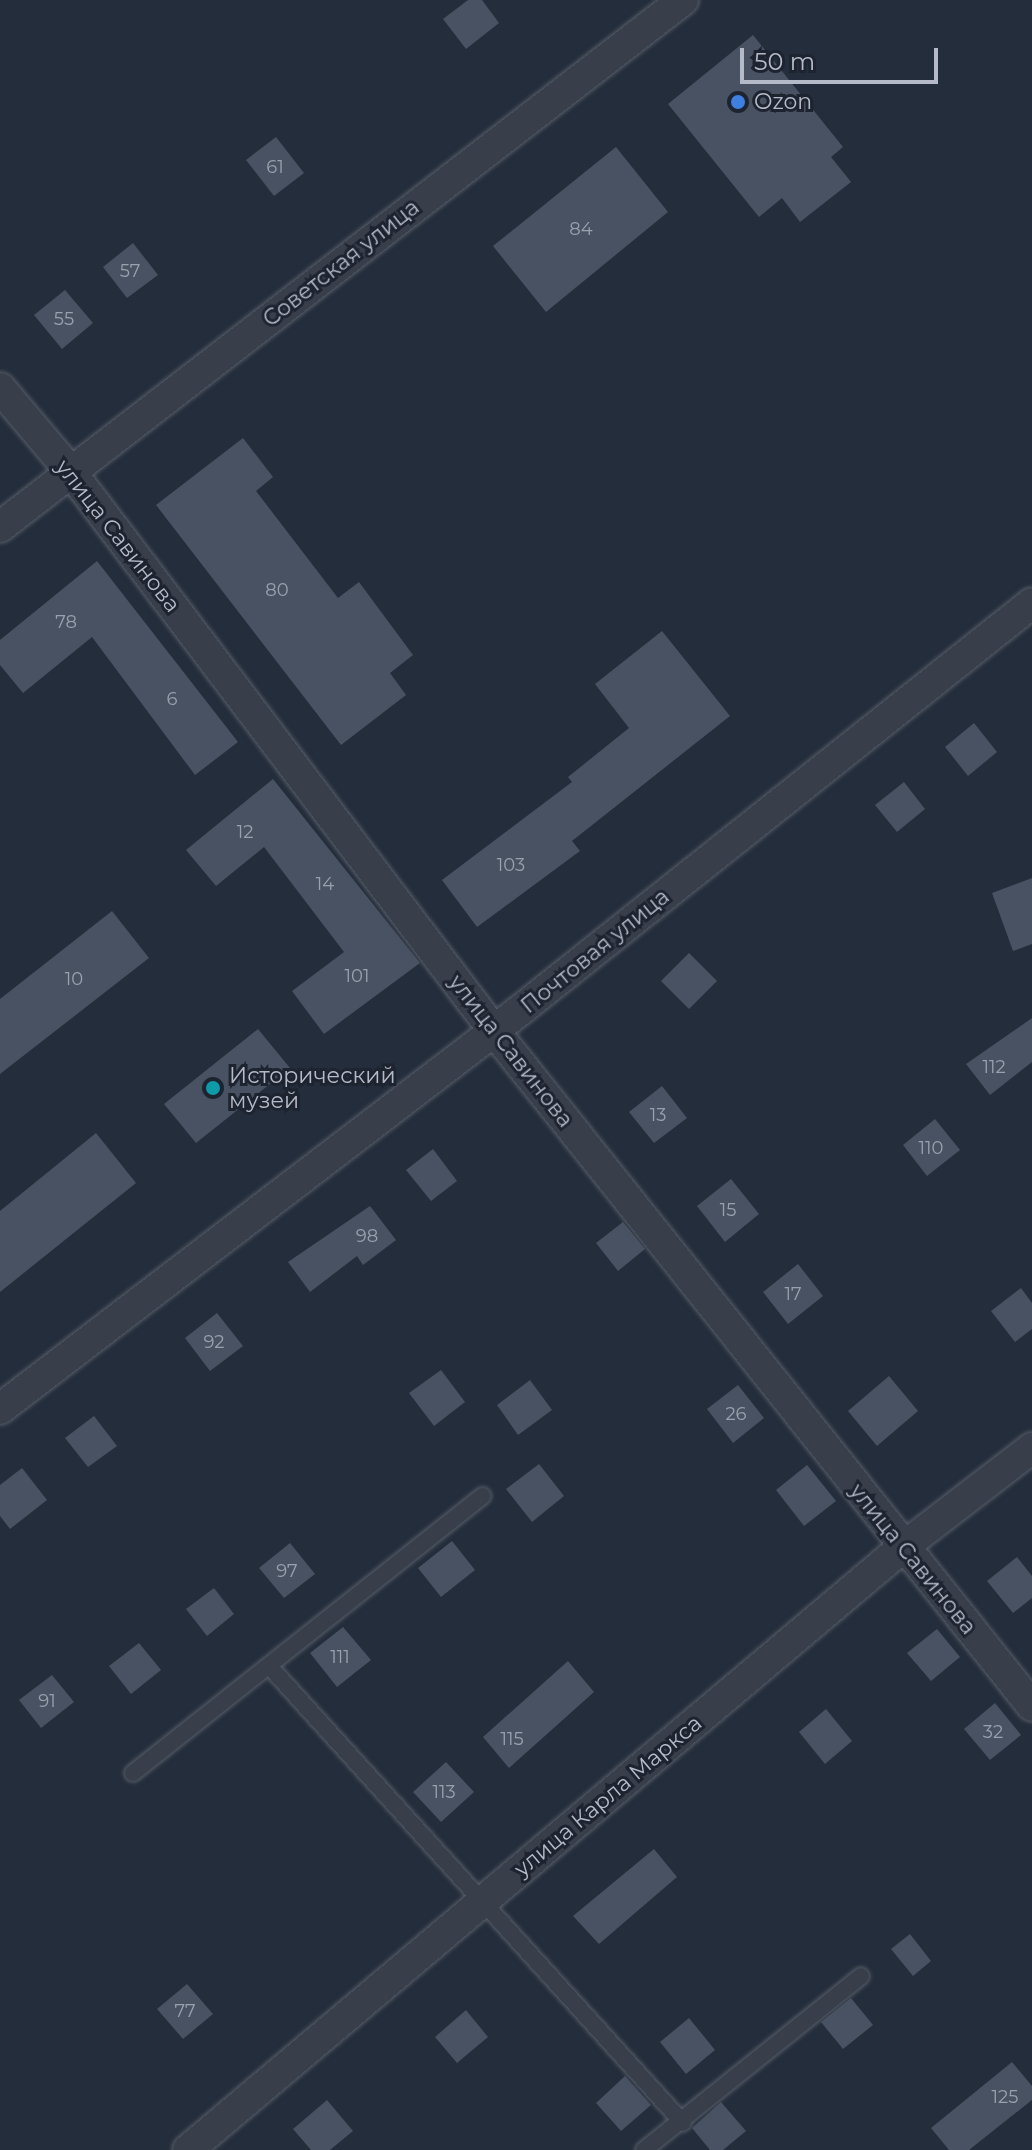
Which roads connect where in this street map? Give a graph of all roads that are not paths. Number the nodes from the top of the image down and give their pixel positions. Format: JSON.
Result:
{"nodes":[{"id":1,"x":683,"y":0,"type":"edge"},
{"id":2,"x":0,"y":388,"type":"edge"},
{"id":3,"x":71,"y":472,"type":"junction"},
{"id":4,"x":0,"y":527,"type":"edge"},
{"id":5,"x":1032,"y":603,"type":"edge"},
{"id":6,"x":494,"y":1031,"type":"junction"},
{"id":7,"x":0,"y":1409,"type":"edge"},
{"id":8,"x":1032,"y":1448,"type":"edge"},
{"id":9,"x":483,"y":1496,"type":"dead end"},
{"id":10,"x":902,"y":1548,"type":"junction"},
{"id":11,"x":270,"y":1667,"type":"junction"},
{"id":12,"x":1032,"y":1706,"type":"edge"},
{"id":13,"x":133,"y":1773,"type":"dead end"},
{"id":14,"x":484,"y":1901,"type":"junction"},
{"id":15,"x":861,"y":1976,"type":"dead end"},
{"id":16,"x":683,"y":2123,"type":"junction"},
{"id":17,"x":188,"y":2150,"type":"edge"},
{"id":18,"x":644,"y":2150,"type":"edge"}],
"edges":[{"from":1,"to":3,"type":"street","name":"Советская улица"},
{"from":2,"to":3,"type":"street","name":"улица Савинова"},
{"from":3,"to":4,"type":"street","name":"Советская улица"},
{"from":3,"to":6,"type":"street","name":"улица Савинова"},
{"from":5,"to":6,"type":"street","name":"Почтовая улица"},
{"from":6,"to":7,"type":"street","name":"Почтовая улица"},
{"from":6,"to":10,"type":"street","name":"улица Савинова"},
{"from":8,"to":10,"type":"street","name":"улица Карла Маркса"},
{"from":9,"to":11,"type":"lane"},
{"from":10,"to":12,"type":"street","name":"улица Савинова"},
{"from":10,"to":14,"type":"street","name":"улица Карла Маркса"},
{"from":11,"to":13,"type":"lane"},
{"from":11,"to":14,"type":"lane"},
{"from":14,"to":16,"type":"lane"},
{"from":14,"to":17,"type":"street","name":"улица Карла Маркса"},
{"from":15,"to":16,"type":"lane"},
{"from":16,"to":18,"type":"lane"}]}
